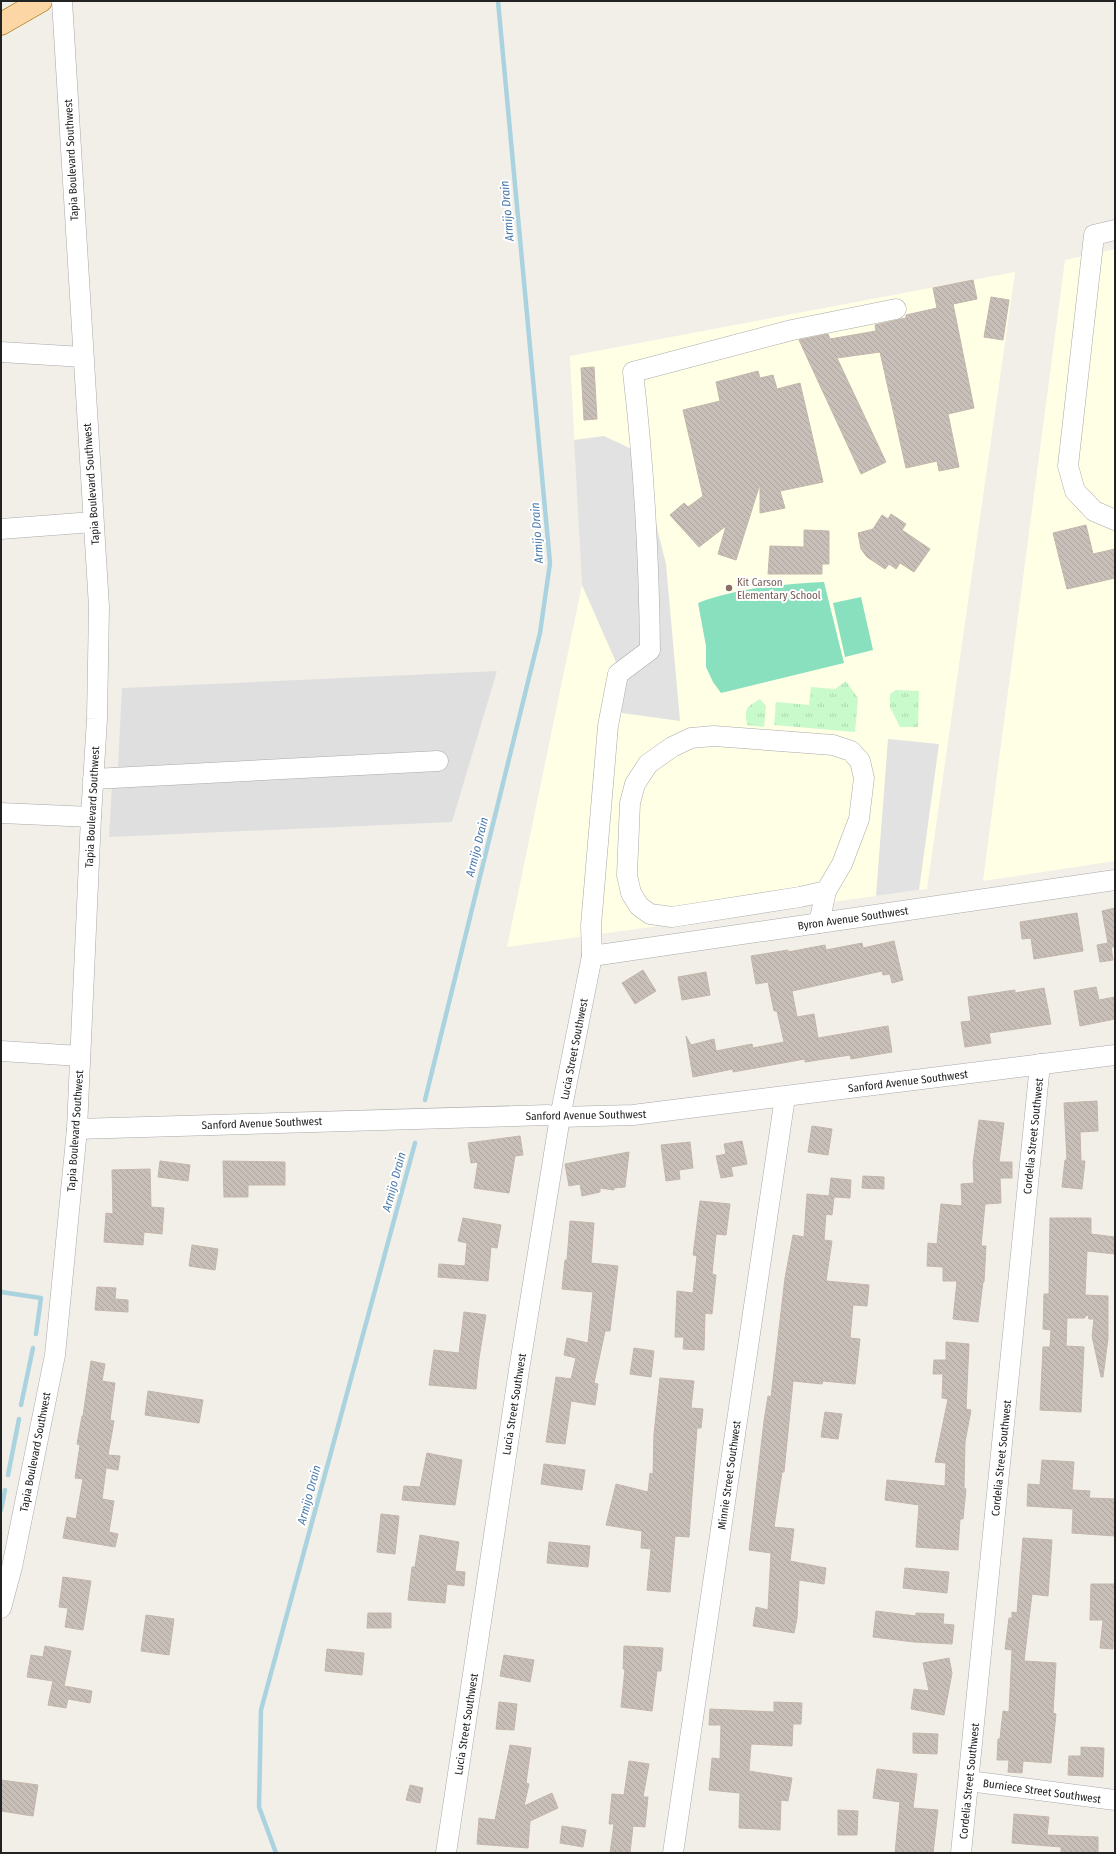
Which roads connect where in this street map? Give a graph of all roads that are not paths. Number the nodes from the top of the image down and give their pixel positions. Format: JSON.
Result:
{"nodes":[{"id":1,"x":41,"y":1,"type":"edge"},
{"id":2,"x":62,"y":1,"type":"edge"},
{"id":3,"x":1,"y":24,"type":"edge"},
{"id":4,"x":1115,"y":230,"type":"edge"},
{"id":5,"x":896,"y":309,"type":"dead end"},
{"id":6,"x":1,"y":352,"type":"edge"},
{"id":7,"x":83,"y":357,"type":"junction"},
{"id":8,"x":1115,"y":520,"type":"edge"},
{"id":9,"x":93,"y":522,"type":"junction"},
{"id":10,"x":1,"y":529,"type":"edge"},
{"id":11,"x":438,"y":761,"type":"dead end"},
{"id":12,"x":93,"y":779,"type":"junction"},
{"id":13,"x":1,"y":813,"type":"edge"},
{"id":14,"x":90,"y":817,"type":"junction"},
{"id":15,"x":1115,"y":880,"type":"edge"},
{"id":16,"x":826,"y":891,"type":"junction"},
{"id":17,"x":819,"y":923,"type":"junction"},
{"id":18,"x":592,"y":956,"type":"junction"},
{"id":19,"x":1,"y":1051,"type":"edge"},
{"id":20,"x":1115,"y":1055,"type":"edge"},
{"id":21,"x":80,"y":1056,"type":"junction"},
{"id":22,"x":1040,"y":1064,"type":"junction"},
{"id":23,"x":785,"y":1097,"type":"junction"},
{"id":24,"x":560,"y":1117,"type":"junction"},
{"id":25,"x":77,"y":1129,"type":"junction"},
{"id":26,"x":1,"y":1608,"type":"edge"},
{"id":27,"x":969,"y":1781,"type":"junction"},
{"id":28,"x":1115,"y":1800,"type":"edge"},
{"id":29,"x":446,"y":1853,"type":"edge"},
{"id":30,"x":673,"y":1853,"type":"edge"},
{"id":31,"x":961,"y":1853,"type":"edge"}],
"edges":[{"from":1,"to":3,"type":"main road"},
{"from":2,"to":7,"type":"street","name":"Tapia Boulevard Southwest"},
{"from":4,"to":8,"type":"street"},
{"from":5,"to":18,"type":"street","name":"Lucia Street Southwest"},
{"from":6,"to":7,"type":"street"},
{"from":7,"to":9,"type":"street","name":"Tapia Boulevard Southwest"},
{"from":9,"to":10,"type":"street"},
{"from":9,"to":12,"type":"street","name":"Tapia Boulevard Southwest"},
{"from":11,"to":12,"type":"street"},
{"from":12,"to":14,"type":"street","name":"Tapia Boulevard Southwest"},
{"from":13,"to":14,"type":"street"},
{"from":14,"to":21,"type":"street","name":"Tapia Boulevard Southwest"},
{"from":15,"to":17,"type":"street","name":"Byron Avenue Southwest"},
{"from":16,"to":16,"type":"street"},
{"from":16,"to":17,"type":"street"},
{"from":17,"to":18,"type":"street","name":"Byron Avenue Southwest"},
{"from":18,"to":24,"type":"street","name":"Lucia Street Southwest"},
{"from":19,"to":21,"type":"street"},
{"from":20,"to":22,"type":"street","name":"Sanford Avenue Southwest"},
{"from":21,"to":25,"type":"street","name":"Tapia Boulevard Southwest"},
{"from":22,"to":23,"type":"street","name":"Sanford Avenue Southwest"},
{"from":22,"to":27,"type":"street","name":"Cordelia Street Southwest"},
{"from":23,"to":24,"type":"street","name":"Sanford Avenue Southwest"},
{"from":23,"to":30,"type":"street","name":"Minnie Street Southwest"},
{"from":24,"to":25,"type":"street","name":"Sanford Avenue Southwest"},
{"from":24,"to":29,"type":"street","name":"Lucia Street Southwest"},
{"from":25,"to":26,"type":"street","name":"Tapia Boulevard Southwest"},
{"from":27,"to":28,"type":"street","name":"Burniece Street Southwest"},
{"from":27,"to":31,"type":"street","name":"Cordelia Street Southwest"}]}
